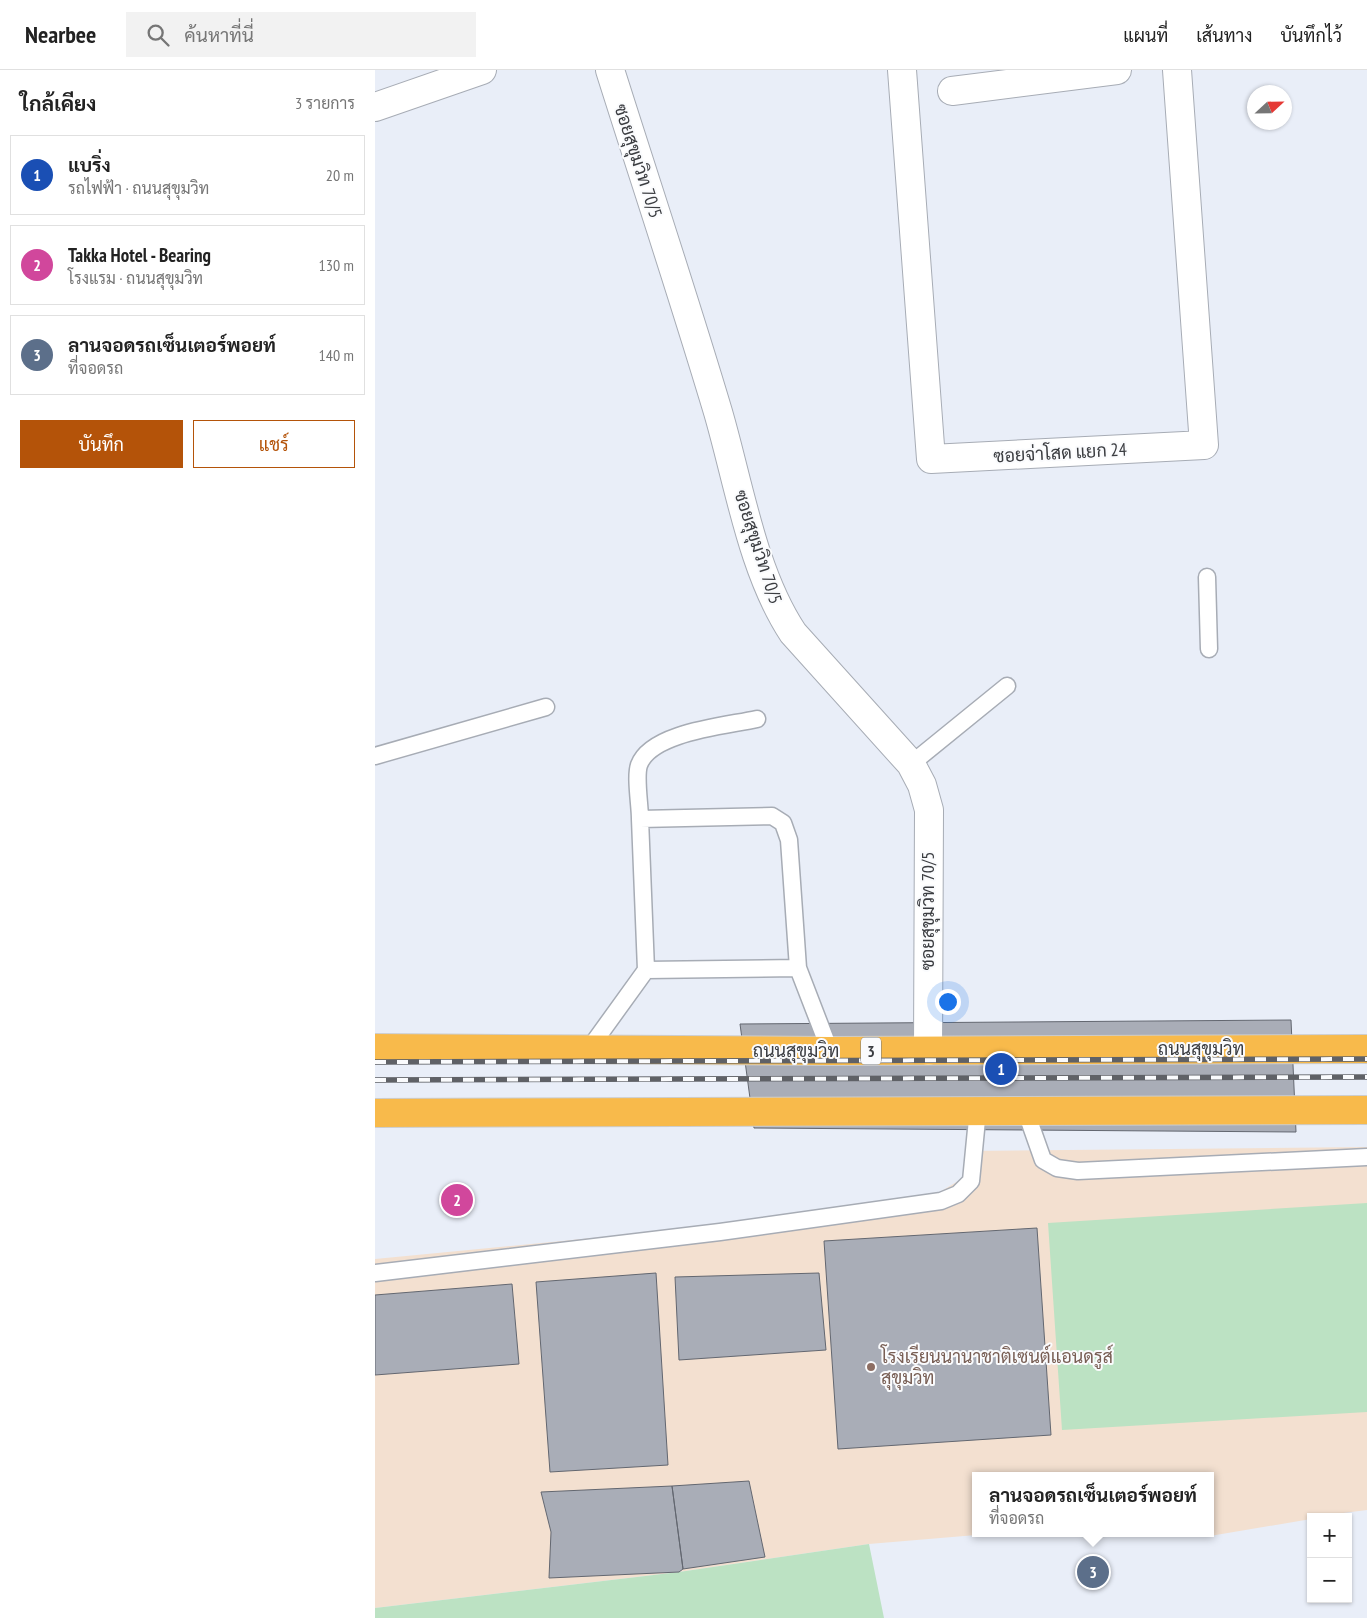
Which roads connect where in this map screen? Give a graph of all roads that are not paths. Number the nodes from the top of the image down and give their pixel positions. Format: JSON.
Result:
{"nodes":[{"id":1,"x":482,"y":70,"type":"edge"},
{"id":2,"x":610,"y":70,"type":"edge"},
{"id":3,"x":902,"y":70,"type":"edge"},
{"id":4,"x":1117,"y":70,"type":"edge"},
{"id":5,"x":1177,"y":70,"type":"edge"},
{"id":6,"x":953,"y":91,"type":"dead end"},
{"id":7,"x":375,"y":107,"type":"edge"},
{"id":8,"x":1207,"y":577,"type":"dead end"},
{"id":9,"x":1209,"y":648,"type":"dead end"},
{"id":10,"x":1007,"y":686,"type":"dead end"},
{"id":11,"x":546,"y":707,"type":"dead end"},
{"id":12,"x":757,"y":719,"type":"dead end"},
{"id":13,"x":375,"y":756,"type":"edge"},
{"id":14,"x":911,"y":764,"type":"junction"},
{"id":15,"x":640,"y":819,"type":"junction"},
{"id":16,"x":798,"y":968,"type":"junction"},
{"id":17,"x":646,"y":970,"type":"junction"},
{"id":18,"x":375,"y":1048,"type":"edge"},
{"id":19,"x":589,"y":1049,"type":"junction"},
{"id":20,"x":1367,"y":1049,"type":"edge"},
{"id":21,"x":830,"y":1051,"type":"junction"},
{"id":22,"x":928,"y":1051,"type":"junction"},
{"id":23,"x":978,"y":1109,"type":"junction"},
{"id":24,"x":1025,"y":1110,"type":"junction"},
{"id":25,"x":1367,"y":1110,"type":"edge"},
{"id":26,"x":375,"y":1113,"type":"edge"},
{"id":27,"x":1367,"y":1157,"type":"edge"},
{"id":28,"x":375,"y":1273,"type":"edge"}],
"edges":[{"from":1,"to":7,"type":"street"},
{"from":2,"to":14,"type":"street","name":"ซอยสุขุมวิท 70/5"},
{"from":3,"to":5,"type":"street","name":"ซอยจ่าโสด แยก 24"},
{"from":4,"to":6,"type":"street"},
{"from":8,"to":9,"type":"lane"},
{"from":10,"to":14,"type":"lane"},
{"from":11,"to":13,"type":"lane"},
{"from":12,"to":15,"type":"lane"},
{"from":14,"to":22,"type":"street","name":"ซอยสุขุมวิท 70/5"},
{"from":15,"to":16,"type":"lane"},
{"from":15,"to":17,"type":"lane"},
{"from":16,"to":17,"type":"lane"},
{"from":16,"to":21,"type":"lane"},
{"from":17,"to":19,"type":"lane"},
{"from":18,"to":19,"type":"highway","name":"ถนนสุขุมวิท","number":"3"},
{"from":19,"to":21,"type":"highway","name":"ถนนสุขุมวิท","number":"3"},
{"from":20,"to":22,"type":"highway","name":"ถนนสุขุมวิท","number":"3"},
{"from":21,"to":22,"type":"highway","name":"ถนนสุขุมวิท","number":"3"},
{"from":23,"to":24,"type":"highway"},
{"from":23,"to":26,"type":"highway"},
{"from":23,"to":28,"type":"lane"},
{"from":24,"to":25,"type":"highway"},
{"from":24,"to":27,"type":"lane"}]}
